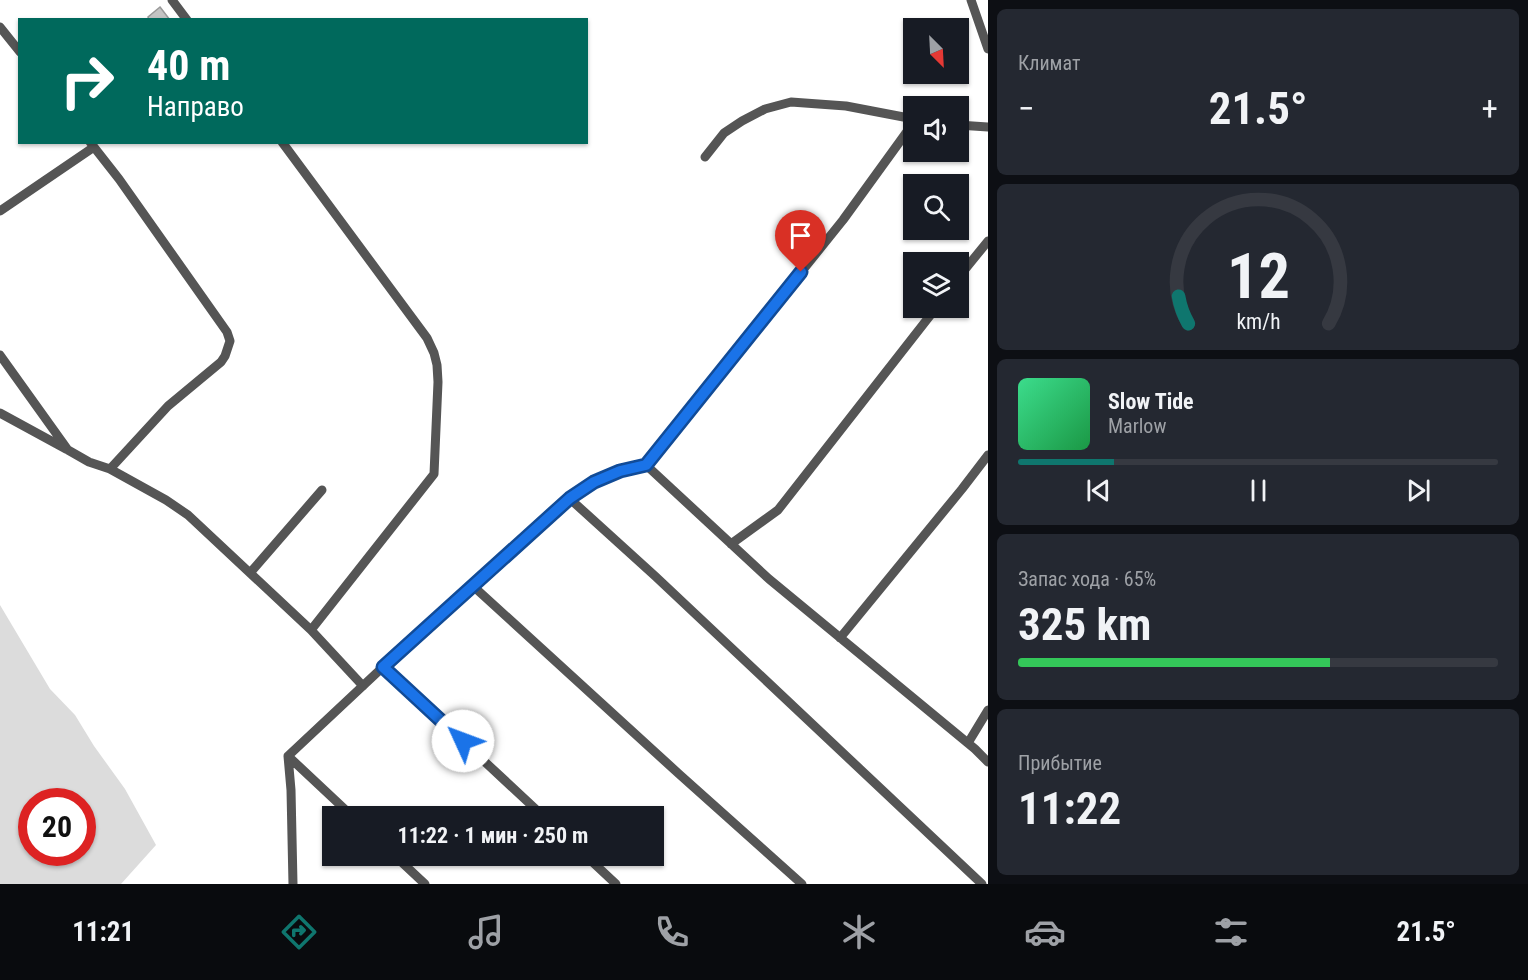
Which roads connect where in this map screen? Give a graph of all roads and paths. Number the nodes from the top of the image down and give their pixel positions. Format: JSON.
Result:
{"nodes":[{"id":1,"x":172,"y":0,"type":"edge"},
{"id":2,"x":971,"y":0,"type":"edge"},
{"id":3,"x":186,"y":18,"type":"edge"},
{"id":4,"x":0,"y":27,"type":"edge"},
{"id":5,"x":988,"y":49,"type":"edge"},
{"id":6,"x":18,"y":50,"type":"edge"},
{"id":7,"x":903,"y":119,"type":"edge"},
{"id":8,"x":969,"y":126,"type":"edge"},
{"id":9,"x":988,"y":128,"type":"edge"},
{"id":10,"x":903,"y":136,"type":"edge"},
{"id":11,"x":283,"y":144,"type":"edge"},
{"id":12,"x":92,"y":145,"type":"edge"},
{"id":13,"x":705,"y":157,"type":"dead end"},
{"id":14,"x":0,"y":211,"type":"edge"},
{"id":15,"x":988,"y":241,"type":"edge"},
{"id":16,"x":969,"y":264,"type":"edge"},
{"id":17,"x":928,"y":318,"type":"edge"},
{"id":18,"x":0,"y":354,"type":"edge"},
{"id":19,"x":0,"y":413,"type":"edge"},
{"id":20,"x":68,"y":450,"type":"junction"},
{"id":21,"x":988,"y":454,"type":"edge"},
{"id":22,"x":646,"y":465,"type":"junction"},
{"id":23,"x":110,"y":469,"type":"junction"},
{"id":24,"x":322,"y":490,"type":"dead end"},
{"id":25,"x":570,"y":498,"type":"junction"},
{"id":26,"x":731,"y":544,"type":"junction"},
{"id":27,"x":250,"y":573,"type":"junction"},
{"id":28,"x":473,"y":586,"type":"junction"},
{"id":29,"x":311,"y":630,"type":"junction"},
{"id":30,"x":840,"y":638,"type":"junction"},
{"id":31,"x":383,"y":667,"type":"junction"},
{"id":32,"x":363,"y":686,"type":"junction"},
{"id":33,"x":988,"y":710,"type":"edge"},
{"id":34,"x":968,"y":743,"type":"junction"},
{"id":35,"x":288,"y":756,"type":"junction"},
{"id":36,"x":988,"y":762,"type":"edge"},
{"id":37,"x":341,"y":806,"type":"edge"},
{"id":38,"x":532,"y":806,"type":"edge"},
{"id":39,"x":406,"y":866,"type":"edge"},
{"id":40,"x":597,"y":866,"type":"edge"},
{"id":41,"x":294,"y":884,"type":"edge"},
{"id":42,"x":425,"y":884,"type":"edge"},
{"id":43,"x":616,"y":884,"type":"edge"},
{"id":44,"x":802,"y":884,"type":"edge"},
{"id":45,"x":982,"y":884,"type":"edge"}],
"edges":[{"from":1,"to":3,"type":"lane"},
{"from":2,"to":5,"type":"lane"},
{"from":4,"to":6,"type":"lane"},
{"from":7,"to":13,"type":"lane"},
{"from":8,"to":9,"type":"lane"},
{"from":10,"to":22,"type":"lane"},
{"from":11,"to":29,"type":"lane"},
{"from":12,"to":14,"type":"lane"},
{"from":12,"to":23,"type":"lane"},
{"from":15,"to":16,"type":"lane"},
{"from":17,"to":26,"type":"lane"},
{"from":18,"to":20,"type":"lane"},
{"from":19,"to":20,"type":"lane"},
{"from":20,"to":23,"type":"lane"},
{"from":21,"to":30,"type":"lane"},
{"from":22,"to":25,"type":"lane"},
{"from":22,"to":26,"type":"lane"},
{"from":23,"to":27,"type":"lane"},
{"from":24,"to":27,"type":"lane"},
{"from":25,"to":28,"type":"lane"},
{"from":25,"to":45,"type":"lane"},
{"from":26,"to":30,"type":"lane"},
{"from":27,"to":29,"type":"lane"},
{"from":28,"to":31,"type":"lane"},
{"from":28,"to":44,"type":"lane"},
{"from":29,"to":32,"type":"lane"},
{"from":30,"to":34,"type":"lane"},
{"from":31,"to":32,"type":"lane"},
{"from":31,"to":38,"type":"lane"},
{"from":32,"to":35,"type":"lane"},
{"from":33,"to":34,"type":"lane"},
{"from":34,"to":36,"type":"lane"},
{"from":35,"to":37,"type":"lane"},
{"from":35,"to":41,"type":"lane"},
{"from":39,"to":42,"type":"lane"},
{"from":40,"to":43,"type":"lane"}]}
